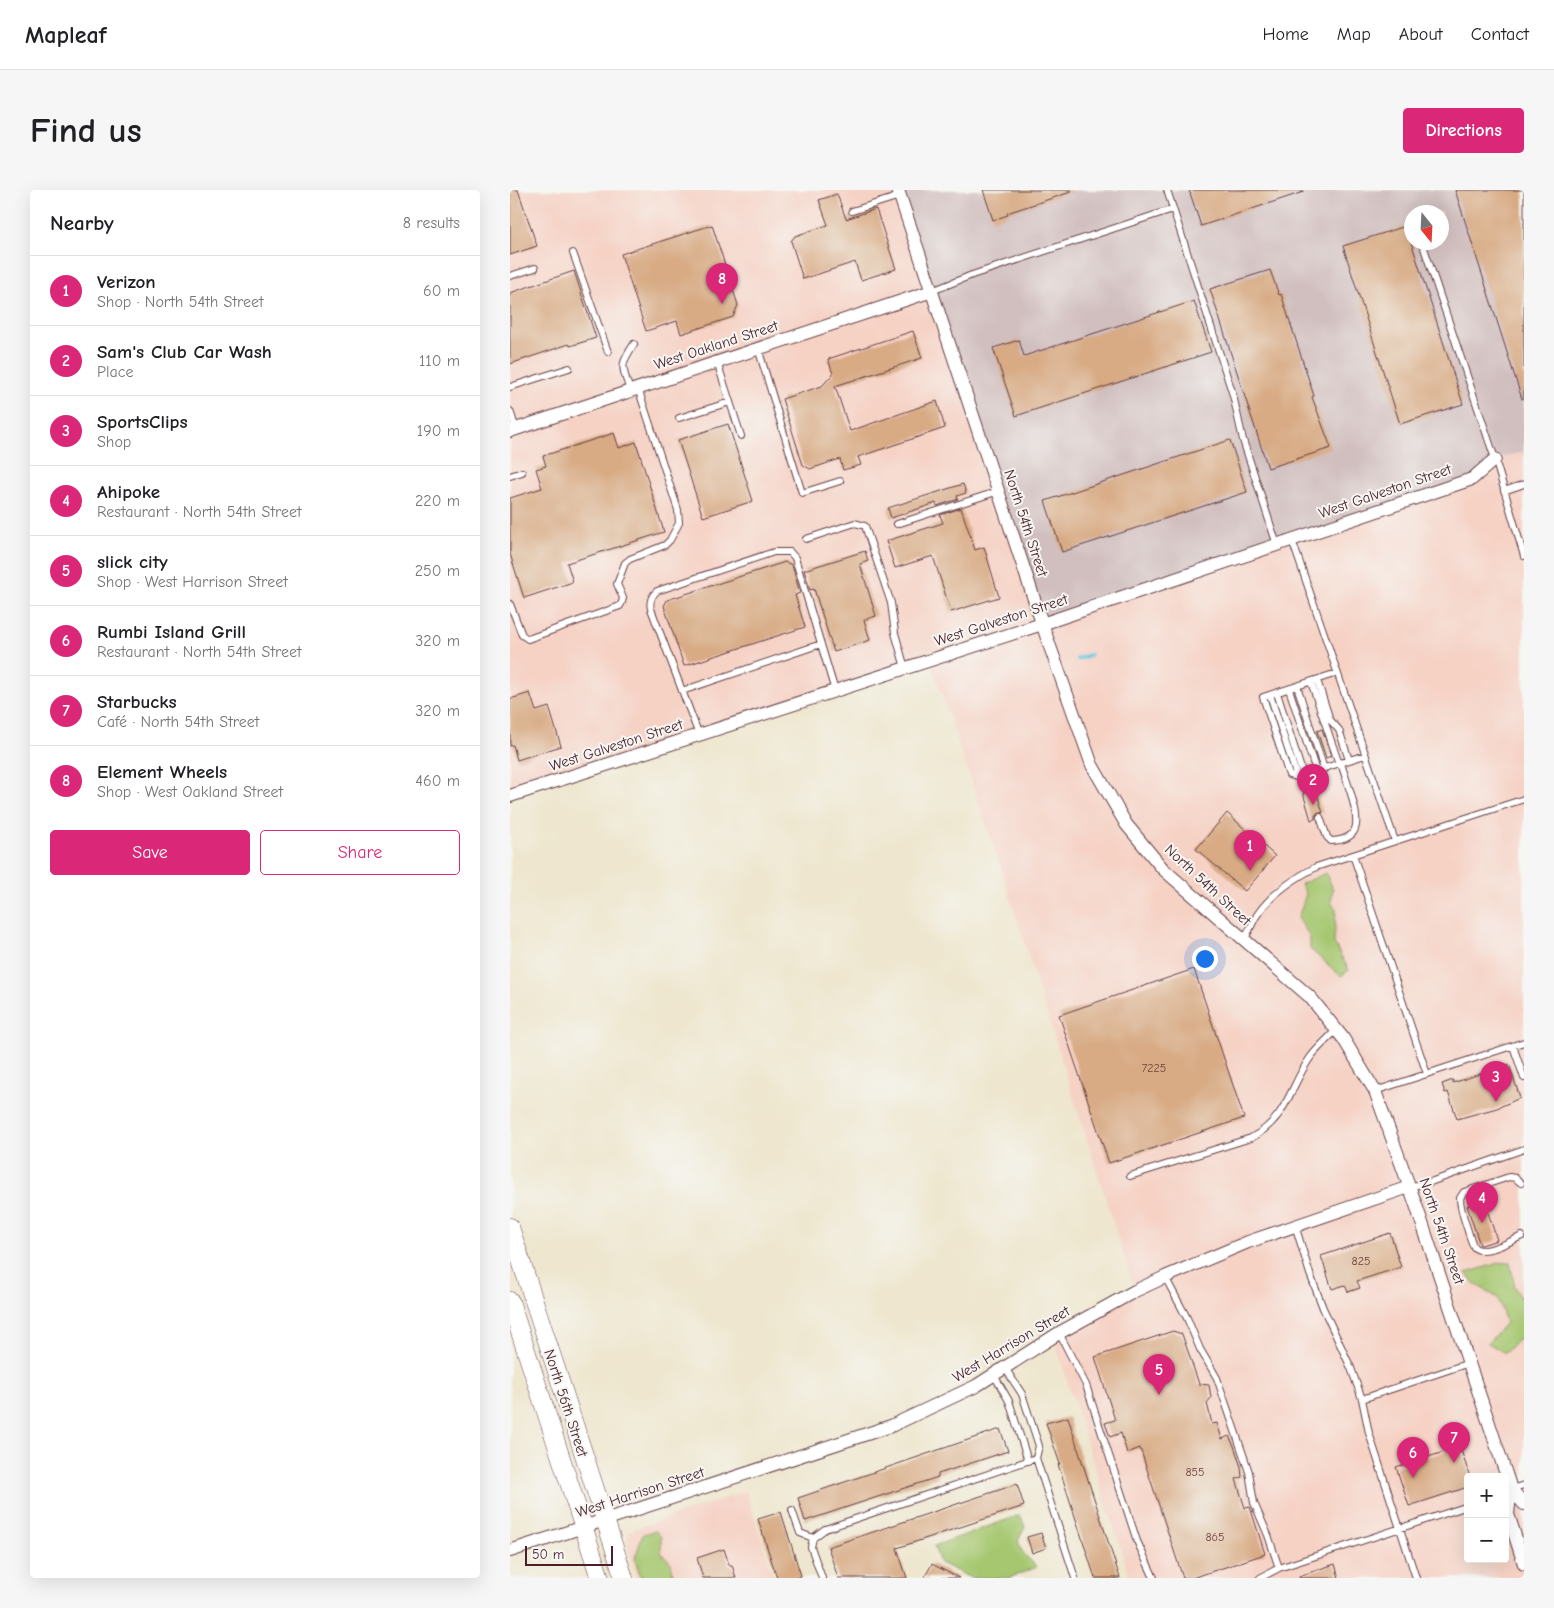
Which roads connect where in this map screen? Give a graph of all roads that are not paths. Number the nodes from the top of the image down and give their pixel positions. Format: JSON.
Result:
{"nodes":[{"id":1,"x":1167,"y":190,"type":"edge"},
{"id":2,"x":899,"y":193,"type":"edge"},
{"id":3,"x":1173,"y":209,"type":"junction"},
{"id":4,"x":852,"y":211,"type":"dead end"},
{"id":5,"x":1425,"y":250,"type":"edge"},
{"id":6,"x":573,"y":253,"type":"dead end"},
{"id":7,"x":536,"y":268,"type":"dead end"},
{"id":8,"x":510,"y":276,"type":"edge"},
{"id":9,"x":932,"y":291,"type":"junction"},
{"id":10,"x":634,"y":344,"type":"dead end"},
{"id":11,"x":758,"y":348,"type":"junction"},
{"id":12,"x":608,"y":352,"type":"dead end"},
{"id":13,"x":717,"y":362,"type":"junction"},
{"id":14,"x":569,"y":368,"type":"dead end"},
{"id":15,"x":510,"y":387,"type":"edge"},
{"id":16,"x":634,"y":389,"type":"junction"},
{"id":17,"x":730,"y":402,"type":"junction"},
{"id":18,"x":510,"y":411,"type":"edge"},
{"id":19,"x":679,"y":418,"type":"dead end"},
{"id":20,"x":513,"y":430,"type":"edge"},
{"id":21,"x":741,"y":436,"type":"dead end"},
{"id":22,"x":1495,"y":459,"type":"junction"},
{"id":23,"x":522,"y":472,"type":"dead end"},
{"id":24,"x":510,"y":476,"type":"edge"},
{"id":25,"x":840,"y":481,"type":"dead end"},
{"id":26,"x":1524,"y":484,"type":"edge"},
{"id":27,"x":1504,"y":491,"type":"junction"},
{"id":28,"x":999,"y":492,"type":"junction"},
{"id":29,"x":897,"y":524,"type":"dead end"},
{"id":30,"x":806,"y":539,"type":"dead end"},
{"id":31,"x":1292,"y":540,"type":"junction"},
{"id":32,"x":1276,"y":545,"type":"junction"},
{"id":33,"x":1524,"y":556,"type":"edge"},
{"id":34,"x":510,"y":604,"type":"edge"},
{"id":35,"x":1042,"y":624,"type":"junction"},
{"id":36,"x":821,"y":644,"type":"junction"},
{"id":37,"x":905,"y":668,"type":"junction"},
{"id":38,"x":1337,"y":673,"type":"junction"},
{"id":39,"x":1314,"y":681,"type":"junction"},
{"id":40,"x":1297,"y":686,"type":"junction"},
{"id":41,"x":1289,"y":689,"type":"junction"},
{"id":42,"x":682,"y":690,"type":"junction"},
{"id":43,"x":835,"y":691,"type":"junction"},
{"id":44,"x":1273,"y":694,"type":"junction"},
{"id":45,"x":699,"y":735,"type":"junction"},
{"id":46,"x":1365,"y":755,"type":"junction"},
{"id":47,"x":1349,"y":760,"type":"junction"},
{"id":48,"x":1340,"y":763,"type":"junction"},
{"id":49,"x":1324,"y":769,"type":"junction"},
{"id":50,"x":1316,"y":771,"type":"junction"},
{"id":51,"x":1302,"y":776,"type":"junction"},
{"id":52,"x":1311,"y":790,"type":"dead end"},
{"id":53,"x":510,"y":796,"type":"edge"},
{"id":54,"x":1524,"y":799,"type":"edge"},
{"id":55,"x":1320,"y":817,"type":"dead end"},
{"id":56,"x":1395,"y":841,"type":"junction"},
{"id":57,"x":1353,"y":855,"type":"junction"},
{"id":58,"x":1244,"y":940,"type":"junction"},
{"id":59,"x":1336,"y":1030,"type":"junction"},
{"id":60,"x":1524,"y":1042,"type":"edge"},
{"id":61,"x":1513,"y":1046,"type":"junction"},
{"id":62,"x":1427,"y":1074,"type":"junction"},
{"id":63,"x":1524,"y":1078,"type":"edge"},
{"id":64,"x":1375,"y":1091,"type":"junction"},
{"id":65,"x":1524,"y":1149,"type":"edge"},
{"id":66,"x":1130,"y":1176,"type":"dead end"},
{"id":67,"x":1521,"y":1183,"type":"dead end"},
{"id":68,"x":1409,"y":1187,"type":"junction"},
{"id":69,"x":1295,"y":1225,"type":"junction"},
{"id":70,"x":510,"y":1227,"type":"edge"},
{"id":71,"x":1522,"y":1236,"type":"dead end"},
{"id":72,"x":1165,"y":1277,"type":"junction"},
{"id":73,"x":510,"y":1301,"type":"edge"},
{"id":74,"x":1059,"y":1333,"type":"junction"},
{"id":75,"x":1469,"y":1363,"type":"junction"},
{"id":76,"x":1005,"y":1368,"type":"junction"},
{"id":77,"x":994,"y":1375,"type":"junction"},
{"id":78,"x":1362,"y":1399,"type":"junction"},
{"id":79,"x":1036,"y":1458,"type":"junction"},
{"id":80,"x":1028,"y":1461,"type":"junction"},
{"id":81,"x":1503,"y":1473,"type":"edge"},
{"id":82,"x":1524,"y":1485,"type":"edge"},
{"id":83,"x":1509,"y":1491,"type":"edge"},
{"id":84,"x":1509,"y":1492,"type":"edge"},
{"id":85,"x":1524,"y":1504,"type":"edge"},
{"id":86,"x":1464,"y":1507,"type":"edge"},
{"id":87,"x":792,"y":1510,"type":"dead end"},
{"id":88,"x":1509,"y":1517,"type":"edge"},
{"id":89,"x":604,"y":1520,"type":"junction"},
{"id":90,"x":583,"y":1527,"type":"junction"},
{"id":91,"x":1400,"y":1529,"type":"junction"},
{"id":92,"x":813,"y":1538,"type":"junction"},
{"id":93,"x":510,"y":1551,"type":"edge"},
{"id":94,"x":1524,"y":1564,"type":"edge"},
{"id":95,"x":1279,"y":1568,"type":"junction"},
{"id":96,"x":600,"y":1578,"type":"edge"},
{"id":97,"x":624,"y":1578,"type":"edge"},
{"id":98,"x":822,"y":1578,"type":"edge"},
{"id":99,"x":1076,"y":1578,"type":"edge"},
{"id":100,"x":1154,"y":1578,"type":"edge"},
{"id":101,"x":1260,"y":1578,"type":"edge"},
{"id":102,"x":1416,"y":1578,"type":"edge"}],
"edges":[{"from":1,"to":3,"type":"lane"},
{"from":2,"to":4,"type":"lane"},
{"from":2,"to":9,"type":"street","name":"North 54th Street"},
{"from":3,"to":9,"type":"lane"},
{"from":3,"to":32,"type":"lane"},
{"from":5,"to":22,"type":"lane"},
{"from":6,"to":12,"type":"lane"},
{"from":7,"to":8,"type":"lane"},
{"from":9,"to":11,"type":"street","name":"West Oakland Street"},
{"from":9,"to":28,"type":"street","name":"North 54th Street"},
{"from":10,"to":16,"type":"lane"},
{"from":11,"to":13,"type":"street","name":"West Oakland Street"},
{"from":11,"to":25,"type":"lane"},
{"from":13,"to":16,"type":"street","name":"West Oakland Street"},
{"from":13,"to":17,"type":"lane"},
{"from":14,"to":15,"type":"lane"},
{"from":16,"to":20,"type":"street","name":"West Oakland Street"},
{"from":16,"to":34,"type":"lane"},
{"from":17,"to":19,"type":"lane"},
{"from":17,"to":21,"type":"lane"},
{"from":18,"to":20,"type":"lane"},
{"from":22,"to":27,"type":"lane"},
{"from":22,"to":31,"type":"street","name":"West Galveston Street"},
{"from":23,"to":24,"type":"lane"},
{"from":26,"to":27,"type":"lane"},
{"from":27,"to":33,"type":"lane"},
{"from":28,"to":29,"type":"lane"},
{"from":28,"to":35,"type":"street","name":"North 54th Street"},
{"from":30,"to":37,"type":"lane"},
{"from":31,"to":32,"type":"street","name":"West Galveston Street"},
{"from":31,"to":38,"type":"lane"},
{"from":32,"to":35,"type":"street","name":"West Galveston Street"},
{"from":35,"to":37,"type":"street","name":"West Galveston Street"},
{"from":35,"to":58,"type":"street","name":"North 54th Street"},
{"from":36,"to":42,"type":"lane"},
{"from":36,"to":42,"type":"lane"},
{"from":36,"to":43,"type":"lane"},
{"from":37,"to":43,"type":"street","name":"West Galveston Street"},
{"from":38,"to":39,"type":"lane"},
{"from":38,"to":46,"type":"lane"},
{"from":39,"to":40,"type":"lane"},
{"from":39,"to":47,"type":"lane"},
{"from":39,"to":48,"type":"lane"},
{"from":40,"to":41,"type":"lane"},
{"from":40,"to":49,"type":"lane"},
{"from":41,"to":44,"type":"lane"},
{"from":41,"to":50,"type":"lane"},
{"from":42,"to":45,"type":"lane"},
{"from":43,"to":45,"type":"street","name":"West Galveston Street"},
{"from":44,"to":51,"type":"lane"},
{"from":44,"to":51,"type":"lane"},
{"from":45,"to":53,"type":"street","name":"West Galveston Street"},
{"from":46,"to":47,"type":"lane"},
{"from":46,"to":56,"type":"lane"},
{"from":47,"to":48,"type":"lane"},
{"from":48,"to":49,"type":"lane"},
{"from":48,"to":55,"type":"lane"},
{"from":49,"to":50,"type":"lane"},
{"from":50,"to":51,"type":"lane"},
{"from":51,"to":52,"type":"lane"},
{"from":54,"to":56,"type":"lane"},
{"from":56,"to":57,"type":"lane"},
{"from":57,"to":58,"type":"lane"},
{"from":57,"to":62,"type":"lane"},
{"from":58,"to":59,"type":"street","name":"North 54th Street"},
{"from":59,"to":64,"type":"street","name":"North 54th Street"},
{"from":59,"to":66,"type":"lane"},
{"from":60,"to":61,"type":"lane"},
{"from":61,"to":62,"type":"lane"},
{"from":61,"to":63,"type":"lane"},
{"from":62,"to":64,"type":"lane"},
{"from":64,"to":68,"type":"street","name":"North 54th Street"},
{"from":65,"to":68,"type":"lane"},
{"from":67,"to":71,"type":"lane"},
{"from":68,"to":69,"type":"street","name":"West Harrison Street"},
{"from":68,"to":75,"type":"street","name":"North 54th Street"},
{"from":69,"to":72,"type":"street","name":"West Harrison Street"},
{"from":69,"to":78,"type":"lane"},
{"from":70,"to":89,"type":"main road","name":"North 56th Street"},
{"from":72,"to":74,"type":"street","name":"West Harrison Street"},
{"from":72,"to":95,"type":"lane"},
{"from":73,"to":90,"type":"main road","name":"North 56th Street"},
{"from":74,"to":76,"type":"street","name":"West Harrison Street"},
{"from":74,"to":100,"type":"lane"},
{"from":75,"to":78,"type":"lane"},
{"from":75,"to":81,"type":"street","name":"North 54th Street"},
{"from":76,"to":77,"type":"street","name":"West Harrison Street"},
{"from":76,"to":79,"type":"lane"},
{"from":77,"to":80,"type":"lane"},
{"from":77,"to":89,"type":"street","name":"West Harrison Street"},
{"from":78,"to":91,"type":"lane"},
{"from":79,"to":80,"type":"lane"},
{"from":79,"to":99,"type":"lane"},
{"from":80,"to":92,"type":"lane"},
{"from":82,"to":83,"type":"lane"},
{"from":84,"to":85,"type":"street","name":"North 54th Street"},
{"from":86,"to":91,"type":"lane"},
{"from":87,"to":92,"type":"lane"},
{"from":88,"to":94,"type":"street","name":"North 54th Street"},
{"from":89,"to":90,"type":"street","name":"West Harrison Street"},
{"from":89,"to":97,"type":"main road","name":"North 56th Street"},
{"from":90,"to":93,"type":"street","name":"West Harrison Street"},
{"from":90,"to":96,"type":"main road","name":"North 56th Street"},
{"from":91,"to":95,"type":"lane"},
{"from":91,"to":102,"type":"lane"},
{"from":92,"to":98,"type":"lane"},
{"from":95,"to":101,"type":"lane"}]}
